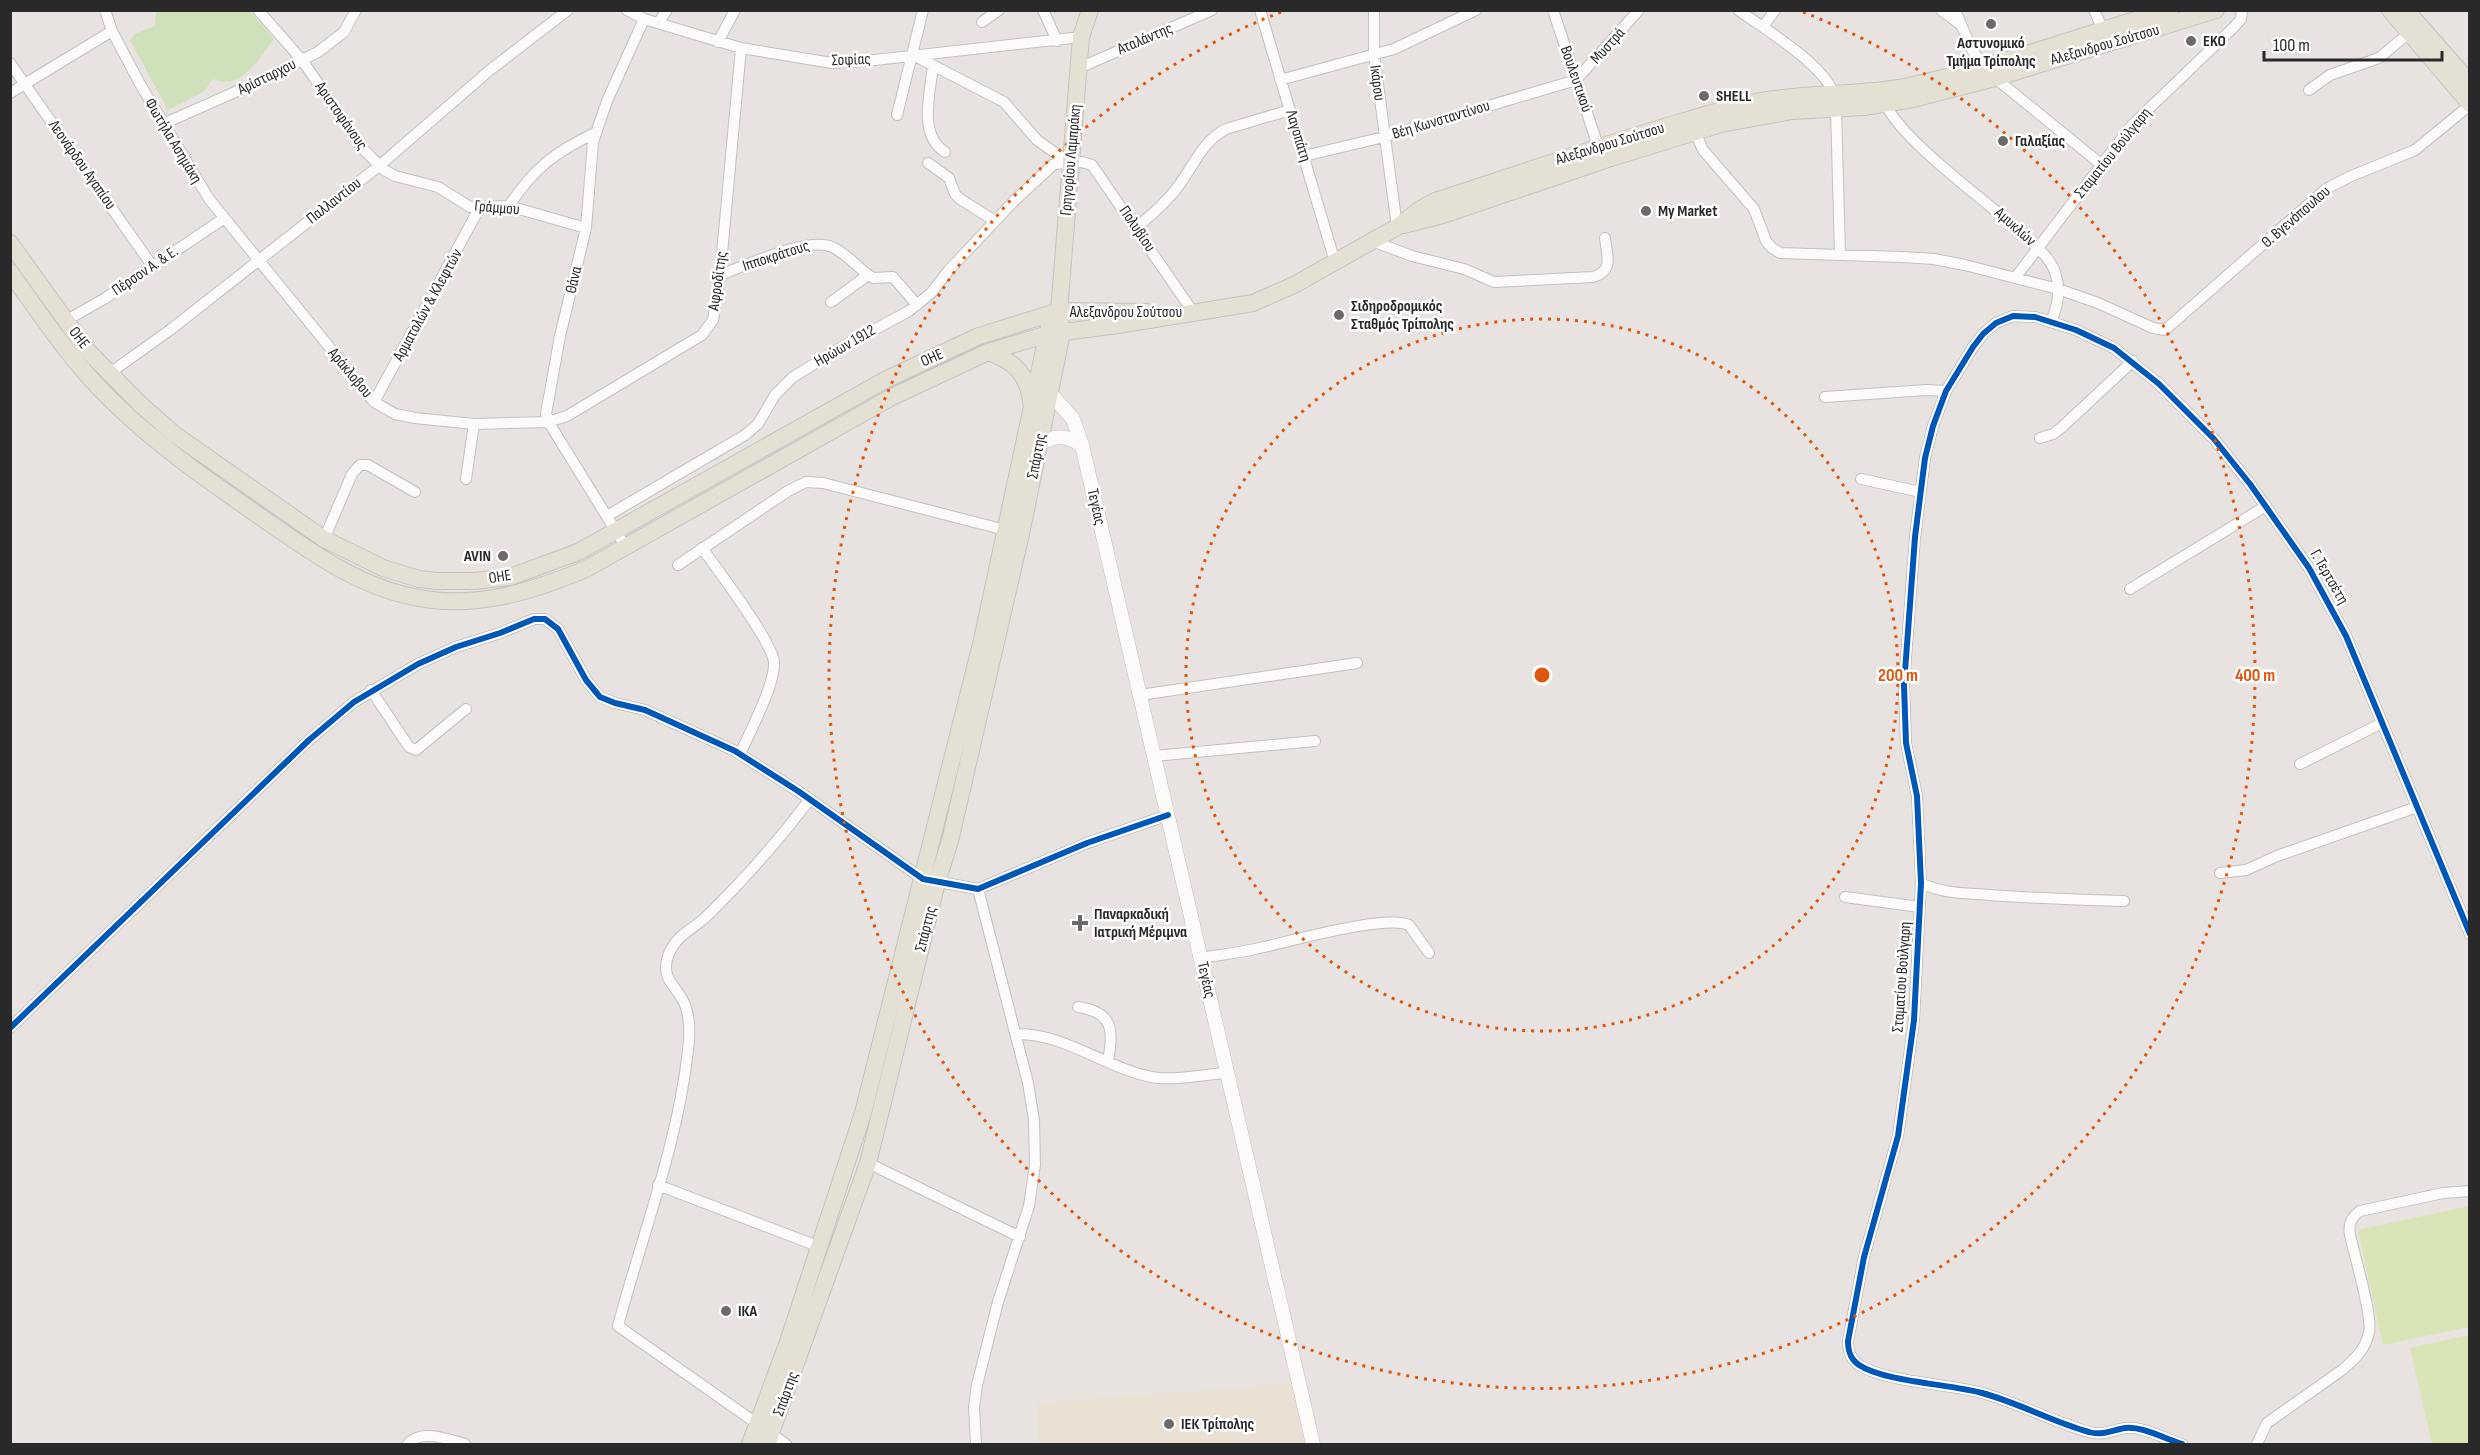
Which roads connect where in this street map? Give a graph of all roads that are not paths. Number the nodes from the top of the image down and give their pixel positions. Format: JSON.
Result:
{"nodes":[{"id":1,"x":105,"y":10,"type":"edge"},
{"id":2,"x":258,"y":10,"type":"edge"},
{"id":3,"x":356,"y":10,"type":"edge"},
{"id":4,"x":567,"y":10,"type":"edge"},
{"id":5,"x":627,"y":10,"type":"edge"},
{"id":6,"x":667,"y":10,"type":"edge"},
{"id":7,"x":735,"y":10,"type":"edge"},
{"id":8,"x":923,"y":10,"type":"edge"},
{"id":9,"x":999,"y":10,"type":"edge"},
{"id":10,"x":1043,"y":10,"type":"edge"},
{"id":11,"x":1090,"y":10,"type":"edge"},
{"id":12,"x":1212,"y":10,"type":"edge"},
{"id":13,"x":1260,"y":10,"type":"edge"},
{"id":14,"x":1374,"y":10,"type":"edge"},
{"id":15,"x":1476,"y":10,"type":"edge"},
{"id":16,"x":1553,"y":10,"type":"edge"},
{"id":17,"x":1640,"y":10,"type":"edge"},
{"id":18,"x":1738,"y":10,"type":"edge"},
{"id":19,"x":1775,"y":10,"type":"edge"},
{"id":20,"x":1941,"y":10,"type":"edge"},
{"id":21,"x":1955,"y":10,"type":"edge"},
{"id":22,"x":2094,"y":10,"type":"edge"},
{"id":23,"x":2170,"y":10,"type":"edge"},
{"id":24,"x":2216,"y":10,"type":"edge"},
{"id":25,"x":2242,"y":10,"type":"edge"},
{"id":26,"x":2390,"y":10,"type":"edge"},
{"id":27,"x":2406,"y":10,"type":"edge"},
{"id":28,"x":644,"y":18,"type":"junction"},
{"id":29,"x":982,"y":22,"type":"dead end"},
{"id":30,"x":658,"y":23,"type":"junction"},
{"id":31,"x":1961,"y":26,"type":"junction"},
{"id":32,"x":1763,"y":27,"type":"junction"},
{"id":33,"x":2103,"y":30,"type":"junction"},
{"id":34,"x":112,"y":31,"type":"junction"},
{"id":35,"x":2409,"y":33,"type":"junction"},
{"id":36,"x":1081,"y":37,"type":"junction"},
{"id":37,"x":1057,"y":41,"type":"junction"},
{"id":38,"x":718,"y":42,"type":"junction"},
{"id":39,"x":741,"y":48,"type":"junction"},
{"id":40,"x":1374,"y":54,"type":"junction"},
{"id":41,"x":912,"y":55,"type":"junction"},
{"id":42,"x":302,"y":60,"type":"junction"},
{"id":43,"x":10,"y":63,"type":"edge"},
{"id":44,"x":933,"y":66,"type":"junction"},
{"id":45,"x":1079,"y":68,"type":"junction"},
{"id":46,"x":1989,"y":72,"type":"junction"},
{"id":47,"x":1281,"y":80,"type":"junction"},
{"id":48,"x":1576,"y":80,"type":"junction"},
{"id":49,"x":2469,"y":83,"type":"edge"},
{"id":50,"x":25,"y":84,"type":"junction"},
{"id":51,"x":2309,"y":90,"type":"dead end"},
{"id":52,"x":10,"y":93,"type":"edge"},
{"id":53,"x":1883,"y":98,"type":"junction"},
{"id":54,"x":1835,"y":101,"type":"junction"},
{"id":55,"x":2469,"y":105,"type":"edge"},
{"id":56,"x":1290,"y":110,"type":"junction"},
{"id":57,"x":897,"y":115,"type":"dead end"},
{"id":58,"x":163,"y":124,"type":"junction"},
{"id":59,"x":1695,"y":132,"type":"junction"},
{"id":60,"x":595,"y":133,"type":"junction"},
{"id":61,"x":1384,"y":137,"type":"junction"},
{"id":62,"x":945,"y":152,"type":"dead end"},
{"id":63,"x":1600,"y":154,"type":"junction"},
{"id":64,"x":1304,"y":156,"type":"junction"},
{"id":65,"x":928,"y":163,"type":"dead end"},
{"id":66,"x":1071,"y":164,"type":"junction"},
{"id":67,"x":2102,"y":165,"type":"junction"},
{"id":68,"x":379,"y":166,"type":"junction"},
{"id":69,"x":509,"y":206,"type":"junction"},
{"id":70,"x":480,"y":207,"type":"junction"},
{"id":71,"x":223,"y":219,"type":"junction"},
{"id":72,"x":995,"y":221,"type":"junction"},
{"id":73,"x":1397,"y":227,"type":"junction"},
{"id":74,"x":586,"y":228,"type":"junction"},
{"id":75,"x":1136,"y":228,"type":"junction"},
{"id":76,"x":1605,"y":238,"type":"dead end"},
{"id":77,"x":1372,"y":241,"type":"junction"},
{"id":78,"x":10,"y":243,"type":"edge"},
{"id":79,"x":2038,"y":248,"type":"junction"},
{"id":80,"x":1840,"y":254,"type":"junction"},
{"id":81,"x":257,"y":261,"type":"junction"},
{"id":82,"x":1335,"y":262,"type":"junction"},
{"id":83,"x":153,"y":267,"type":"junction"},
{"id":84,"x":10,"y":272,"type":"edge"},
{"id":85,"x":868,"y":274,"type":"junction"},
{"id":86,"x":720,"y":275,"type":"junction"},
{"id":87,"x":2015,"y":278,"type":"junction"},
{"id":88,"x":2058,"y":290,"type":"junction"},
{"id":89,"x":831,"y":302,"type":"dead end"},
{"id":90,"x":917,"y":305,"type":"junction"},
{"id":91,"x":1059,"y":311,"type":"junction"},
{"id":92,"x":1193,"y":312,"type":"junction"},
{"id":93,"x":65,"y":321,"type":"junction"},
{"id":94,"x":2051,"y":322,"type":"junction"},
{"id":95,"x":1055,"y":333,"type":"junction"},
{"id":96,"x":988,"y":352,"type":"junction"},
{"id":97,"x":2133,"y":361,"type":"junction"},
{"id":98,"x":110,"y":374,"type":"junction"},
{"id":99,"x":96,"y":384,"type":"junction"},
{"id":100,"x":1946,"y":391,"type":"junction"},
{"id":101,"x":1050,"y":393,"type":"junction"},
{"id":102,"x":1825,"y":397,"type":"dead end"},
{"id":103,"x":374,"y":402,"type":"junction"},
{"id":104,"x":1032,"y":411,"type":"junction"},
{"id":105,"x":548,"y":423,"type":"junction"},
{"id":106,"x":474,"y":424,"type":"junction"},
{"id":107,"x":2040,"y":438,"type":"dead end"},
{"id":108,"x":1040,"y":444,"type":"junction"},
{"id":109,"x":1082,"y":446,"type":"junction"},
{"id":110,"x":466,"y":479,"type":"dead end"},
{"id":111,"x":1861,"y":479,"type":"dead end"},
{"id":112,"x":415,"y":492,"type":"dead end"},
{"id":113,"x":1921,"y":492,"type":"junction"},
{"id":114,"x":2266,"y":506,"type":"junction"},
{"id":115,"x":611,"y":523,"type":"junction"},
{"id":116,"x":1014,"y":532,"type":"junction"},
{"id":117,"x":324,"y":539,"type":"junction"},
{"id":118,"x":625,"y":546,"type":"junction"},
{"id":119,"x":702,"y":548,"type":"junction"},
{"id":120,"x":678,"y":565,"type":"dead end"},
{"id":121,"x":2130,"y":589,"type":"dead end"},
{"id":122,"x":1357,"y":663,"type":"dead end"},
{"id":123,"x":371,"y":690,"type":"junction"},
{"id":124,"x":1140,"y":695,"type":"junction"},
{"id":125,"x":466,"y":710,"type":"dead end"},
{"id":126,"x":2382,"y":723,"type":"junction"},
{"id":127,"x":1315,"y":741,"type":"dead end"},
{"id":128,"x":740,"y":754,"type":"junction"},
{"id":129,"x":1154,"y":756,"type":"junction"},
{"id":130,"x":2300,"y":764,"type":"dead end"},
{"id":131,"x":810,"y":799,"type":"junction"},
{"id":132,"x":2416,"y":807,"type":"junction"},
{"id":133,"x":1168,"y":815,"type":"junction"},
{"id":134,"x":2220,"y":873,"type":"dead end"},
{"id":135,"x":930,"y":881,"type":"junction"},
{"id":136,"x":1921,"y":883,"type":"junction"},
{"id":137,"x":978,"y":889,"type":"junction"},
{"id":138,"x":1845,"y":897,"type":"dead end"},
{"id":139,"x":2124,"y":901,"type":"dead end"},
{"id":140,"x":1920,"y":907,"type":"junction"},
{"id":141,"x":2469,"y":934,"type":"edge"},
{"id":142,"x":1430,"y":953,"type":"dead end"},
{"id":143,"x":1201,"y":958,"type":"junction"},
{"id":144,"x":1078,"y":1007,"type":"dead end"},
{"id":145,"x":10,"y":1028,"type":"edge"},
{"id":146,"x":1016,"y":1034,"type":"junction"},
{"id":147,"x":1108,"y":1061,"type":"junction"},
{"id":148,"x":1227,"y":1073,"type":"junction"},
{"id":149,"x":868,"y":1163,"type":"junction"},
{"id":150,"x":658,"y":1185,"type":"junction"},
{"id":151,"x":2469,"y":1191,"type":"edge"},
{"id":152,"x":1020,"y":1237,"type":"junction"},
{"id":153,"x":820,"y":1247,"type":"junction"},
{"id":154,"x":766,"y":1434,"type":"edge"},
{"id":155,"x":408,"y":1444,"type":"edge"},
{"id":156,"x":465,"y":1444,"type":"edge"},
{"id":157,"x":750,"y":1444,"type":"edge"},
{"id":158,"x":786,"y":1444,"type":"edge"},
{"id":159,"x":976,"y":1444,"type":"edge"},
{"id":160,"x":1313,"y":1444,"type":"edge"},
{"id":161,"x":2182,"y":1444,"type":"edge"},
{"id":162,"x":2257,"y":1444,"type":"edge"}],
"edges":[{"from":1,"to":34,"type":"street","name":"Φωτήλα Ασημάκη"},
{"from":2,"to":42,"type":"street","name":"Αριστοφάνους"},
{"from":3,"to":42,"type":"street","name":"Αρίσταρχου"},
{"from":4,"to":68,"type":"street","name":"Παλλαντίου"},
{"from":5,"to":28,"type":"street","name":"Σοφίας"},
{"from":6,"to":30,"type":"street"},
{"from":7,"to":38,"type":"street"},
{"from":8,"to":41,"type":"street"},
{"from":9,"to":29,"type":"street"},
{"from":10,"to":37,"type":"street"},
{"from":11,"to":36,"type":"main road","name":"Γρηγορίου Λαμπράκη"},
{"from":12,"to":45,"type":"street","name":"Αταλάντης"},
{"from":13,"to":47,"type":"street","name":"Λαγοπάτη"},
{"from":14,"to":40,"type":"street","name":"Ικάρου"},
{"from":15,"to":40,"type":"street"},
{"from":16,"to":48,"type":"street","name":"Βουλευτικού"},
{"from":17,"to":48,"type":"street","name":"Μυστρά"},
{"from":18,"to":32,"type":"street"},
{"from":19,"to":32,"type":"street"},
{"from":20,"to":31,"type":"street"},
{"from":21,"to":31,"type":"street"},
{"from":22,"to":33,"type":"street"},
{"from":23,"to":33,"type":"main road","name":"Αλεξανδρου Σούτσου"},
{"from":24,"to":46,"type":"main road","name":"Αλεξανδρου Σούτσου"},
{"from":25,"to":67,"type":"street","name":"Σταματίου Βούλγαρη"},
{"from":26,"to":35,"type":"main road"},
{"from":27,"to":49,"type":"main road"},
{"from":28,"to":30,"type":"street","name":"Σοφίας"},
{"from":28,"to":60,"type":"street","name":"Θάνα"},
{"from":30,"to":38,"type":"street","name":"Σοφίας"},
{"from":31,"to":46,"type":"street"},
{"from":32,"to":54,"type":"street"},
{"from":33,"to":46,"type":"main road","name":"Αλεξανδρου Σούτσου"},
{"from":34,"to":50,"type":"street"},
{"from":34,"to":58,"type":"street","name":"Φωτήλα Ασημάκη"},
{"from":35,"to":51,"type":"street"},
{"from":35,"to":55,"type":"main road"},
{"from":36,"to":37,"type":"street","name":"Σοφίας"},
{"from":36,"to":45,"type":"main road","name":"Γρηγορίου Λαμπράκη"},
{"from":37,"to":41,"type":"street","name":"Σοφίας"},
{"from":38,"to":39,"type":"street","name":"Σοφίας"},
{"from":39,"to":41,"type":"street","name":"Σοφίας"},
{"from":39,"to":86,"type":"street","name":"Αφροδίτης"},
{"from":40,"to":47,"type":"street"},
{"from":40,"to":61,"type":"street","name":"Ικάρου"},
{"from":41,"to":44,"type":"street"},
{"from":41,"to":57,"type":"street"},
{"from":42,"to":58,"type":"street","name":"Αρίσταρχου"},
{"from":42,"to":68,"type":"street","name":"Αριστοφάνους"},
{"from":43,"to":50,"type":"street","name":"Λεονάρδου Αγαπίου"},
{"from":44,"to":62,"type":"street"},
{"from":44,"to":66,"type":"street"},
{"from":45,"to":66,"type":"main road","name":"Γρηγορίου Λαμπράκη"},
{"from":46,"to":53,"type":"main road","name":"Αλεξανδρου Σούτσου"},
{"from":46,"to":67,"type":"street"},
{"from":47,"to":56,"type":"street","name":"Λαγοπάτη"},
{"from":48,"to":61,"type":"street","name":"Βέη Κωνσταντίνου"},
{"from":48,"to":63,"type":"street","name":"Βουλευτικού"},
{"from":50,"to":52,"type":"street"},
{"from":50,"to":83,"type":"street","name":"Λεονάρδου Αγαπίου"},
{"from":53,"to":54,"type":"main road","name":"Αλεξανδρου Σούτσου"},
{"from":53,"to":79,"type":"street","name":"Αμυκλών"},
{"from":54,"to":59,"type":"main road","name":"Αλεξανδρου Σούτσου"},
{"from":54,"to":63,"type":"main road","name":"Αλεξανδρου Σούτσου"},
{"from":54,"to":80,"type":"street"},
{"from":55,"to":88,"type":"street","name":"Θ. Βγενόπουλου"},
{"from":56,"to":64,"type":"street","name":"Λαγοπάτη"},
{"from":56,"to":75,"type":"street"},
{"from":58,"to":71,"type":"street","name":"Φωτήλα Ασημάκη"},
{"from":59,"to":63,"type":"main road","name":"Αλεξανδρου Σούτσου"},
{"from":59,"to":80,"type":"street"},
{"from":60,"to":69,"type":"street"},
{"from":60,"to":74,"type":"street","name":"Θάνα"},
{"from":61,"to":64,"type":"street","name":"Βέη Κωνσταντίνου"},
{"from":61,"to":73,"type":"street","name":"Ικάρου"},
{"from":63,"to":73,"type":"main road","name":"Αλεξανδρου Σούτσου"},
{"from":64,"to":82,"type":"street","name":"Λαγοπάτη"},
{"from":65,"to":72,"type":"street"},
{"from":66,"to":72,"type":"street","name":"Ηρώων 1912"},
{"from":66,"to":75,"type":"street","name":"Πολυβίου"},
{"from":66,"to":91,"type":"main road","name":"Γρηγορίου Λαμπράκη"},
{"from":67,"to":79,"type":"street","name":"Σταματίου Βούλγαρη"},
{"from":68,"to":70,"type":"street","name":"Γράμμου"},
{"from":68,"to":81,"type":"street","name":"Παλλαντίου"},
{"from":69,"to":70,"type":"street","name":"Γράμμου"},
{"from":69,"to":74,"type":"street","name":"Γράμμου"},
{"from":70,"to":103,"type":"street","name":"Αρματολών & Κλεφτών"},
{"from":71,"to":81,"type":"street","name":"Φωτήλα Ασημάκη"},
{"from":71,"to":83,"type":"street","name":"Πέρσον Α. & Ε."},
{"from":72,"to":90,"type":"street","name":"Ηρώων 1912"},
{"from":73,"to":77,"type":"main road","name":"Αλεξανδρου Σούτσου"},
{"from":74,"to":105,"type":"street","name":"Θάνα"},
{"from":75,"to":92,"type":"street","name":"Πολυβίου"},
{"from":76,"to":77,"type":"street"},
{"from":77,"to":82,"type":"main road","name":"Αλεξανδρου Σούτσου"},
{"from":78,"to":93,"type":"main road","name":"ΟΗΕ"},
{"from":79,"to":87,"type":"street","name":"Σταματίου Βούλγαρη"},
{"from":79,"to":88,"type":"street","name":"Αμυκλών"},
{"from":80,"to":87,"type":"street"},
{"from":81,"to":98,"type":"street","name":"Παλλαντίου"},
{"from":81,"to":103,"type":"street","name":"Αράκλοβου"},
{"from":82,"to":92,"type":"main road","name":"Αλεξανδρου Σούτσου"},
{"from":83,"to":93,"type":"street","name":"Πέρσον Α. & Ε."},
{"from":84,"to":99,"type":"main road","name":"ΟΗΕ"},
{"from":85,"to":86,"type":"street","name":"Ιπποκράτους"},
{"from":85,"to":89,"type":"street"},
{"from":85,"to":90,"type":"street","name":"Ιπποκράτους"},
{"from":86,"to":105,"type":"street","name":"Αφροδίτης"},
{"from":87,"to":88,"type":"street"},
{"from":88,"to":94,"type":"street"},
{"from":90,"to":115,"type":"street","name":"Ηρώων 1912"},
{"from":91,"to":92,"type":"main road","name":"Αλεξανδρου Σούτσου"},
{"from":91,"to":95,"type":"main road"},
{"from":91,"to":115,"type":"main road","name":"ΟΗΕ"},
{"from":92,"to":95,"type":"main road","name":"Αλεξανδρου Σούτσου"},
{"from":93,"to":98,"type":"main road","name":"ΟΗΕ"},
{"from":94,"to":97,"type":"street","name":"Γ. Τερτσέτη"},
{"from":94,"to":100,"type":"street","name":"Σταματίου Βούλγαρη"},
{"from":95,"to":96,"type":"main road","name":"ΟΗΕ"},
{"from":95,"to":101,"type":"main road","name":"Σπάρτης"},
{"from":95,"to":104,"type":"main road","name":"Σπάρτης"},
{"from":96,"to":104,"type":"main road"},
{"from":96,"to":118,"type":"main road","name":"ΟΗΕ"},
{"from":97,"to":107,"type":"street"},
{"from":97,"to":114,"type":"street","name":"Γ. Τερτσέτη"},
{"from":98,"to":99,"type":"street","name":"Παλλαντίου"},
{"from":98,"to":117,"type":"main road","name":"ΟΗΕ"},
{"from":99,"to":118,"type":"main road","name":"ΟΗΕ"},
{"from":100,"to":102,"type":"street"},
{"from":100,"to":113,"type":"street","name":"Σταματίου Βούλγαρη"},
{"from":101,"to":108,"type":"main road","name":"Σπάρτης"},
{"from":101,"to":109,"type":"main road","name":"Τεγέας"},
{"from":103,"to":106,"type":"street","name":"Αράκλοβου"},
{"from":104,"to":116,"type":"main road","name":"Σπάρτης"},
{"from":105,"to":106,"type":"street","name":"Αράκλοβου"},
{"from":105,"to":115,"type":"street"},
{"from":106,"to":110,"type":"street"},
{"from":108,"to":109,"type":"main road"},
{"from":108,"to":116,"type":"main road","name":"Σπάρτης"},
{"from":109,"to":124,"type":"main road","name":"Τεγέας"},
{"from":111,"to":113,"type":"street"},
{"from":112,"to":117,"type":"street"},
{"from":113,"to":136,"type":"street","name":"Σταματίου Βούλγαρη"},
{"from":114,"to":121,"type":"street"},
{"from":114,"to":126,"type":"street","name":"Γ. Τερτσέτη"},
{"from":115,"to":117,"type":"main road","name":"ΟΗΕ"},
{"from":115,"to":118,"type":"street"},
{"from":116,"to":119,"type":"street"},
{"from":116,"to":135,"type":"main road","name":"Σπάρτης"},
{"from":119,"to":120,"type":"street"},
{"from":119,"to":128,"type":"street"},
{"from":122,"to":124,"type":"street"},
{"from":123,"to":125,"type":"street"},
{"from":123,"to":128,"type":"street"},
{"from":123,"to":145,"type":"street"},
{"from":124,"to":129,"type":"main road","name":"Τεγέας"},
{"from":126,"to":130,"type":"street"},
{"from":126,"to":132,"type":"street","name":"Γ. Τερτσέτη"},
{"from":127,"to":129,"type":"street"},
{"from":128,"to":131,"type":"street"},
{"from":129,"to":133,"type":"main road","name":"Τεγέας"},
{"from":131,"to":135,"type":"street"},
{"from":131,"to":150,"type":"street"},
{"from":132,"to":134,"type":"street"},
{"from":132,"to":141,"type":"street","name":"Γ. Τερτσέτη"},
{"from":133,"to":137,"type":"street"},
{"from":133,"to":143,"type":"main road","name":"Τεγέας"},
{"from":135,"to":137,"type":"street"},
{"from":135,"to":149,"type":"main road","name":"Σπάρτης"},
{"from":135,"to":153,"type":"main road","name":"Σπάρτης"},
{"from":136,"to":139,"type":"street"},
{"from":136,"to":140,"type":"street","name":"Σταματίου Βούλγαρη"},
{"from":137,"to":146,"type":"street"},
{"from":138,"to":140,"type":"street"},
{"from":140,"to":161,"type":"street","name":"Σταματίου Βούλγαρη"},
{"from":142,"to":143,"type":"street"},
{"from":143,"to":148,"type":"main road","name":"Τεγέας"},
{"from":144,"to":147,"type":"street"},
{"from":146,"to":147,"type":"street"},
{"from":146,"to":152,"type":"street"},
{"from":147,"to":148,"type":"street"},
{"from":148,"to":160,"type":"main road","name":"Τεγέας"},
{"from":149,"to":152,"type":"street"},
{"from":149,"to":154,"type":"main road","name":"Σπάρτης"},
{"from":150,"to":153,"type":"street"},
{"from":150,"to":154,"type":"street"},
{"from":151,"to":162,"type":"street"},
{"from":152,"to":159,"type":"street"},
{"from":153,"to":154,"type":"main road","name":"Σπάρτης"},
{"from":154,"to":157,"type":"main road","name":"Σπάρτης"},
{"from":154,"to":158,"type":"street"},
{"from":155,"to":156,"type":"street"}]}
